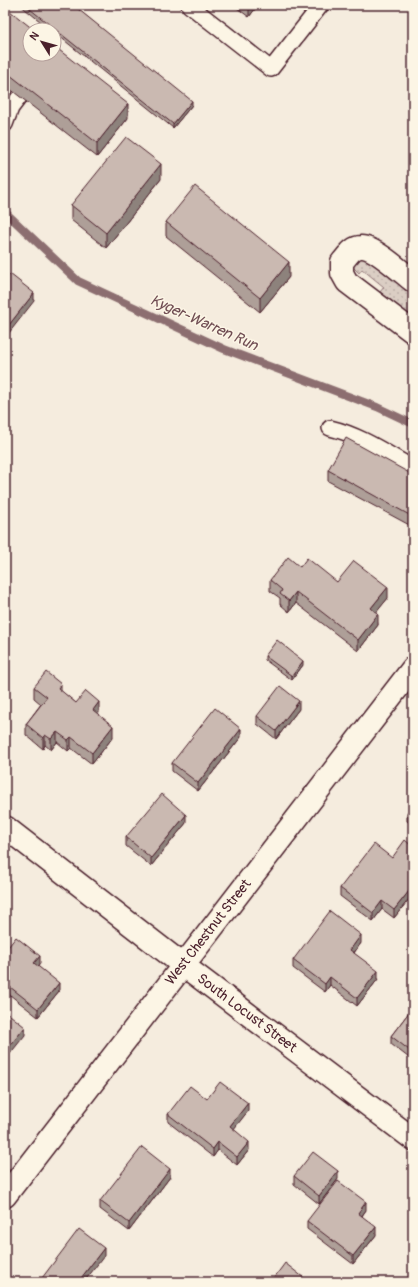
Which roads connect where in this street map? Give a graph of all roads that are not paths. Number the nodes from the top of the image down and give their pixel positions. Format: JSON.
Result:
{"nodes":[{"id":1,"x":189,"y":5,"type":"edge"},
{"id":2,"x":321,"y":5,"type":"edge"},
{"id":3,"x":47,"y":62,"type":"edge"},
{"id":4,"x":5,"y":124,"type":"edge"},
{"id":5,"x":411,"y":274,"type":"edge"},
{"id":6,"x":413,"y":332,"type":"edge"},
{"id":7,"x":330,"y":428,"type":"dead end"},
{"id":8,"x":413,"y":468,"type":"edge"},
{"id":9,"x":413,"y":668,"type":"edge"},
{"id":10,"x":5,"y":827,"type":"edge"},
{"id":11,"x":183,"y":965,"type":"junction"},
{"id":12,"x":413,"y":1139,"type":"edge"},
{"id":13,"x":5,"y":1196,"type":"edge"}],
"edges":[{"from":1,"to":2,"type":"lane"},
{"from":3,"to":4,"type":"lane"},
{"from":5,"to":6,"type":"street"},
{"from":7,"to":8,"type":"lane"},
{"from":9,"to":11,"type":"street","name":"West Chestnut Street"},
{"from":10,"to":11,"type":"street","name":"South Locust Street"},
{"from":11,"to":12,"type":"street","name":"South Locust Street"},
{"from":11,"to":13,"type":"street","name":"West Chestnut Street"}]}
